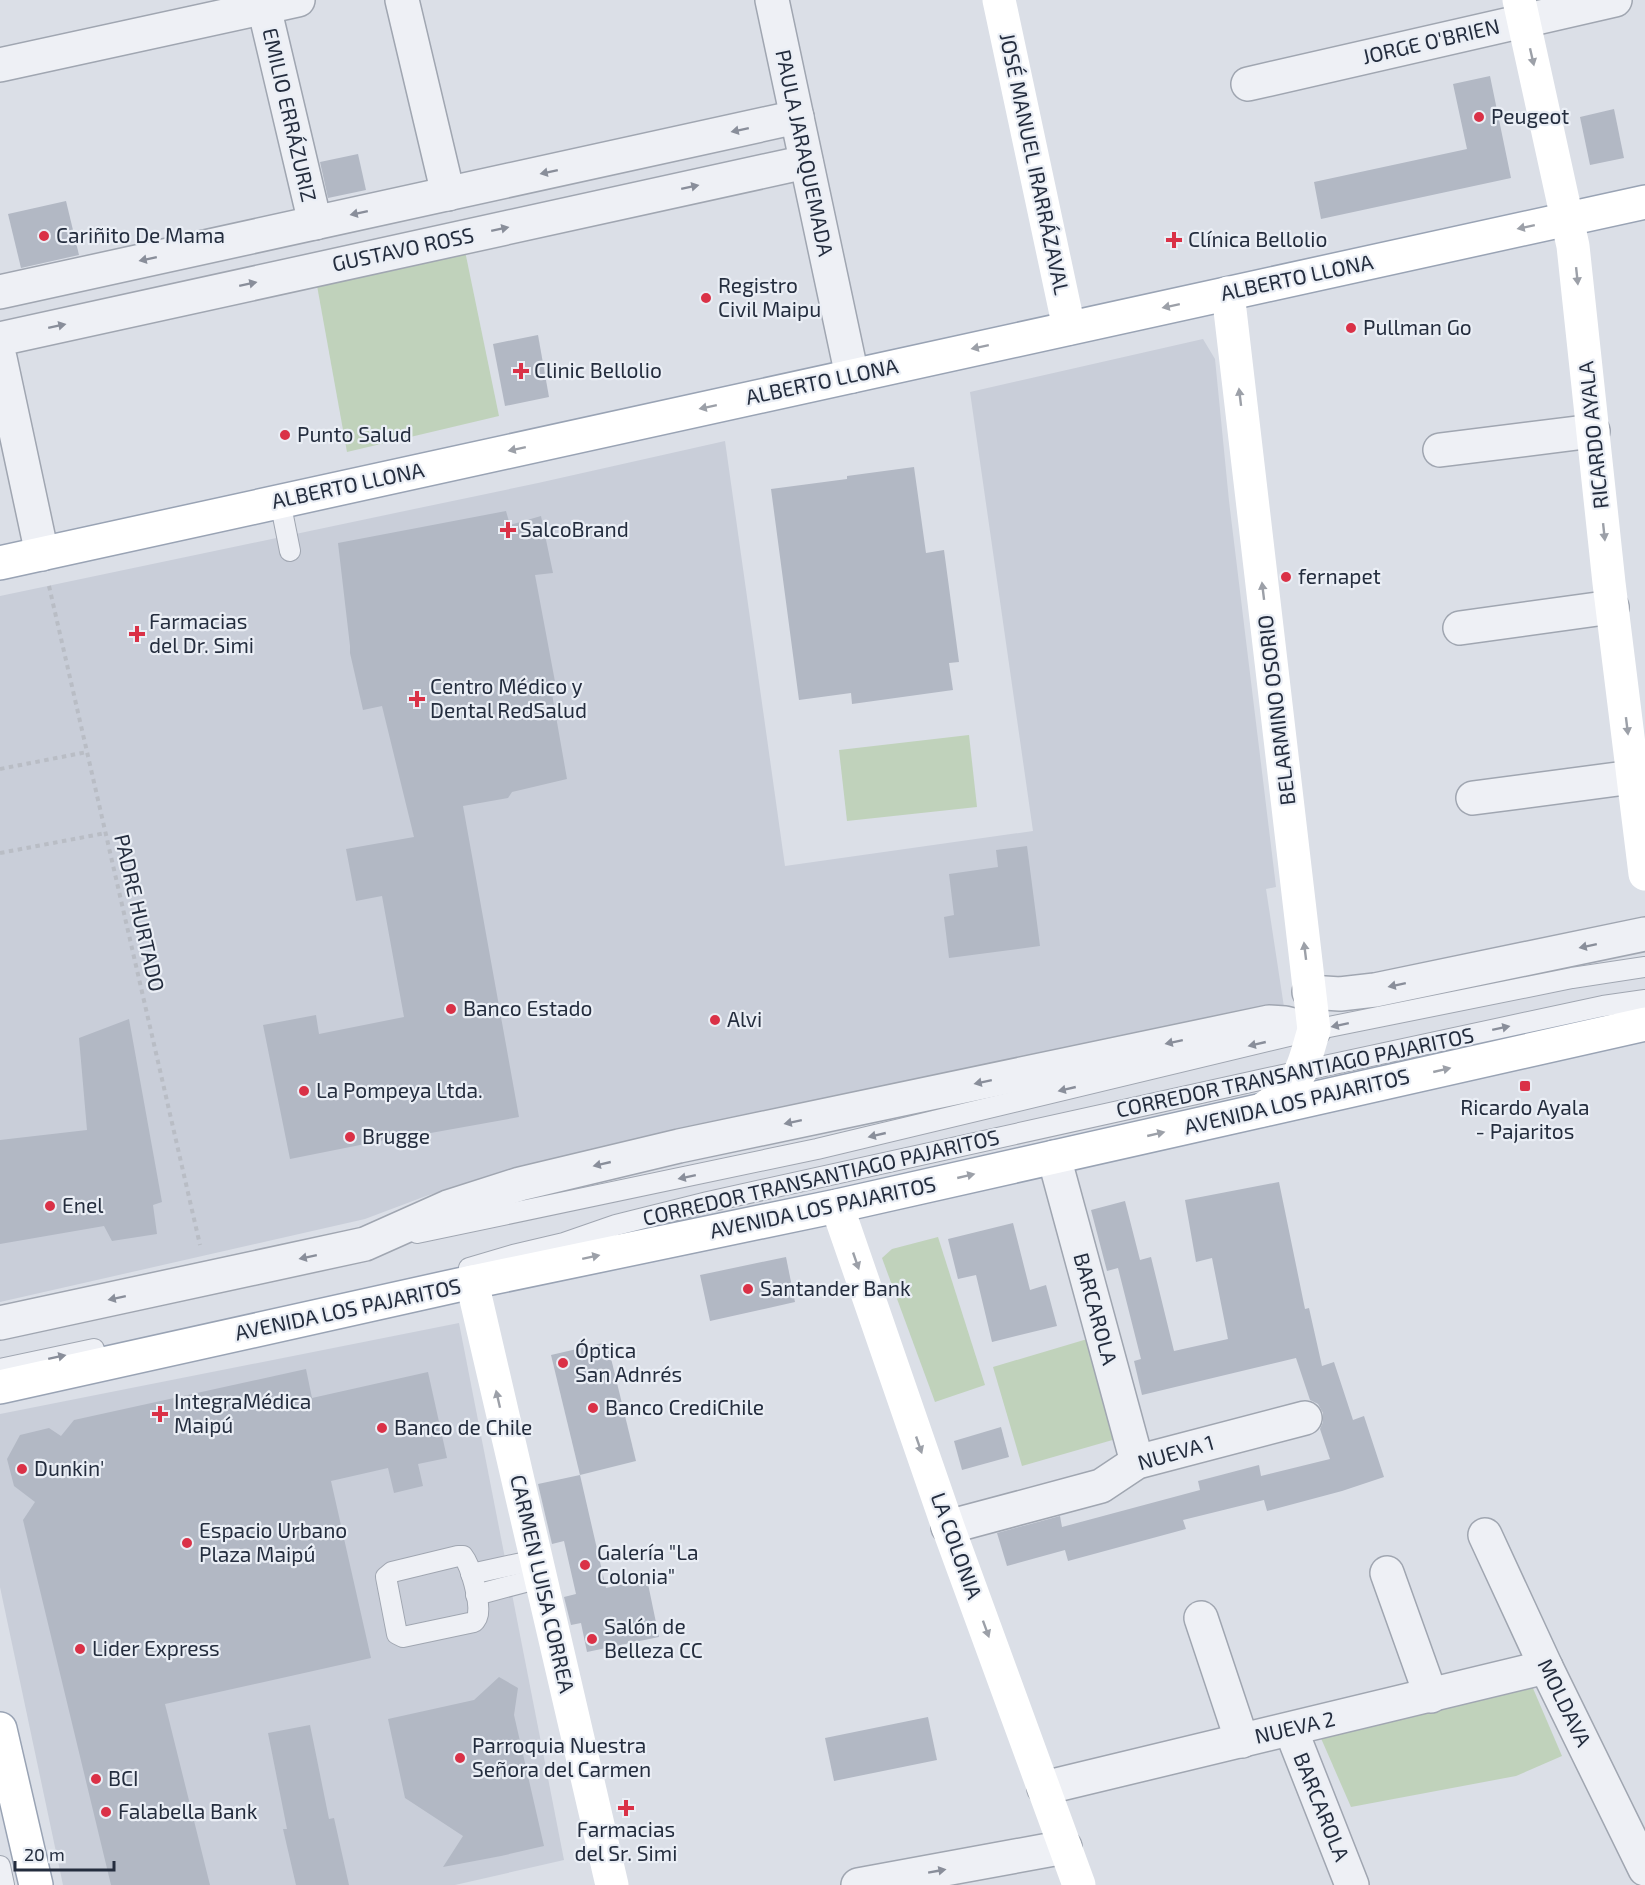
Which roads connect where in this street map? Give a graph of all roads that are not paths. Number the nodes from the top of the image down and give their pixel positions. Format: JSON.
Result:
{"nodes":[{"id":1,"x":298,"y":0,"type":"edge"},
{"id":2,"x":402,"y":0,"type":"edge"},
{"id":3,"x":772,"y":0,"type":"edge"},
{"id":4,"x":999,"y":0,"type":"edge"},
{"id":5,"x":1615,"y":0,"type":"edge"},
{"id":6,"x":264,"y":8,"type":"junction"},
{"id":7,"x":1522,"y":10,"type":"edge"},
{"id":8,"x":0,"y":65,"type":"edge"},
{"id":9,"x":1248,"y":84,"type":"dead end"},
{"id":10,"x":797,"y":117,"type":"junction"},
{"id":11,"x":806,"y":162,"type":"junction"},
{"id":12,"x":448,"y":194,"type":"junction"},
{"id":13,"x":1645,"y":202,"type":"edge"},
{"id":14,"x":1568,"y":218,"type":"junction"},
{"id":15,"x":315,"y":223,"type":"junction"},
{"id":16,"x":0,"y":292,"type":"edge"},
{"id":17,"x":1228,"y":293,"type":"junction"},
{"id":18,"x":1069,"y":328,"type":"junction"},
{"id":19,"x":0,"y":339,"type":"edge"},
{"id":20,"x":0,"y":358,"type":"edge"},
{"id":21,"x":852,"y":376,"type":"junction"},
{"id":22,"x":1593,"y":431,"type":"junction"},
{"id":23,"x":1440,"y":450,"type":"dead end"},
{"id":24,"x":280,"y":501,"type":"junction"},
{"id":25,"x":290,"y":551,"type":"dead end"},
{"id":26,"x":42,"y":554,"type":"junction"},
{"id":27,"x":0,"y":563,"type":"edge"},
{"id":28,"x":1612,"y":607,"type":"junction"},
{"id":29,"x":1460,"y":628,"type":"dead end"},
{"id":30,"x":1633,"y":777,"type":"junction"},
{"id":31,"x":1473,"y":798,"type":"dead end"},
{"id":32,"x":1645,"y":874,"type":"edge"},
{"id":33,"x":1645,"y":934,"type":"edge"},
{"id":34,"x":1645,"y":967,"type":"edge"},
{"id":35,"x":1309,"y":992,"type":"junction"},
{"id":36,"x":1645,"y":1000,"type":"edge"},
{"id":37,"x":1645,"y":1024,"type":"edge"},
{"id":38,"x":1314,"y":1030,"type":"junction"},
{"id":39,"x":1300,"y":1071,"type":"junction"},
{"id":40,"x":1262,"y":1110,"type":"junction"},
{"id":41,"x":1053,"y":1157,"type":"junction"},
{"id":42,"x":837,"y":1206,"type":"junction"},
{"id":43,"x":472,"y":1282,"type":"junction"},
{"id":44,"x":0,"y":1323,"type":"edge"},
{"id":45,"x":0,"y":1369,"type":"edge"},
{"id":46,"x":0,"y":1387,"type":"edge"},
{"id":47,"x":1305,"y":1418,"type":"dead end"},
{"id":48,"x":1137,"y":1462,"type":"junction"},
{"id":49,"x":948,"y":1527,"type":"junction"},
{"id":50,"x":1485,"y":1535,"type":"dead end"},
{"id":51,"x":538,"y":1569,"type":"junction"},
{"id":52,"x":1387,"y":1573,"type":"dead end"},
{"id":53,"x":471,"y":1574,"type":"junction"},
{"id":54,"x":476,"y":1595,"type":"junction"},
{"id":55,"x":1201,"y":1618,"type":"dead end"},
{"id":56,"x":1546,"y":1667,"type":"junction"},
{"id":57,"x":1431,"y":1696,"type":"junction"},
{"id":58,"x":0,"y":1729,"type":"edge"},
{"id":59,"x":1291,"y":1730,"type":"junction"},
{"id":60,"x":1242,"y":1741,"type":"junction"},
{"id":61,"x":1044,"y":1788,"type":"junction"},
{"id":62,"x":1065,"y":1847,"type":"junction"},
{"id":63,"x":0,"y":1866,"type":"edge"},
{"id":64,"x":1645,"y":1869,"type":"edge"},
{"id":65,"x":4,"y":1885,"type":"edge"},
{"id":66,"x":36,"y":1885,"type":"edge"},
{"id":67,"x":612,"y":1885,"type":"edge"},
{"id":68,"x":858,"y":1885,"type":"edge"},
{"id":69,"x":1079,"y":1885,"type":"edge"},
{"id":70,"x":1352,"y":1885,"type":"edge"}],
"edges":[{"from":1,"to":6,"type":"street"},
{"from":2,"to":12,"type":"street"},
{"from":3,"to":10,"type":"street","name":"PAULA JARAQUEMADA"},
{"from":4,"to":18,"type":"main road","name":"JOSÉ MANUEL IRARRÁZAVAL"},
{"from":5,"to":7,"type":"street","name":"JORGE O'BRIEN"},
{"from":6,"to":8,"type":"street"},
{"from":6,"to":15,"type":"street","name":"EMILIO ERRÁZURIZ"},
{"from":7,"to":9,"type":"street","name":"JORGE O'BRIEN"},
{"from":7,"to":14,"type":"main road","name":"RICARDO AYALA","one_way":true},
{"from":10,"to":11,"type":"street","name":"PAULA JARAQUEMADA"},
{"from":10,"to":12,"type":"street","one_way":true},
{"from":19,"to":11,"type":"street","name":"GUSTAVO ROSS","one_way":true},
{"from":11,"to":21,"type":"street","name":"PAULA JARAQUEMADA"},
{"from":12,"to":15,"type":"street","one_way":true},
{"from":13,"to":14,"type":"main road","name":"ALBERTO LLONA"},
{"from":14,"to":17,"type":"main road","name":"ALBERTO LLONA","one_way":true},
{"from":14,"to":22,"type":"main road","name":"RICARDO AYALA","one_way":true},
{"from":15,"to":16,"type":"street","one_way":true},
{"from":17,"to":18,"type":"main road","name":"ALBERTO LLONA","one_way":true},
{"from":35,"to":17,"type":"main road","name":"BELARMINO OSORIO","one_way":true},
{"from":18,"to":21,"type":"main road","name":"ALBERTO LLONA","one_way":true},
{"from":20,"to":26,"type":"street"},
{"from":21,"to":24,"type":"main road","name":"ALBERTO LLONA","one_way":true},
{"from":22,"to":23,"type":"street"},
{"from":22,"to":28,"type":"main road","name":"RICARDO AYALA","one_way":true},
{"from":24,"to":25,"type":"lane"},
{"from":24,"to":26,"type":"main road","name":"ALBERTO LLONA"},
{"from":26,"to":27,"type":"main road","name":"ALBERTO LLONA"},
{"from":28,"to":29,"type":"street"},
{"from":28,"to":30,"type":"main road","name":"RICARDO AYALA","one_way":true},
{"from":30,"to":31,"type":"street"},
{"from":30,"to":32,"type":"main road","name":"RICARDO AYALA"},
{"from":33,"to":35,"type":"street","one_way":true},
{"from":34,"to":38,"type":"lane","name":"CORREDOR TRANSANTIAGO PAJARITOS","one_way":true},
{"from":35,"to":38,"type":"main road","name":"BELARMINO OSORIO"},
{"from":39,"to":36,"type":"lane","name":"CORREDOR TRANSANTIAGO PAJARITOS","one_way":true},
{"from":40,"to":37,"type":"main road","name":"AVENIDA LOS PAJARITOS","one_way":true},
{"from":38,"to":39,"type":"main road","name":"BELARMINO OSORIO"},
{"from":38,"to":44,"type":"street","one_way":true},
{"from":39,"to":40,"type":"main road","name":"BELARMINO OSORIO"},
{"from":45,"to":39,"type":"lane","name":"CORREDOR TRANSANTIAGO PAJARITOS","one_way":true},
{"from":41,"to":40,"type":"main road","name":"AVENIDA LOS PAJARITOS","one_way":true},
{"from":42,"to":41,"type":"main road","name":"AVENIDA LOS PAJARITOS","one_way":true},
{"from":41,"to":48,"type":"street","name":"BARCAROLA"},
{"from":43,"to":42,"type":"main road","name":"AVENIDA LOS PAJARITOS","one_way":true},
{"from":42,"to":49,"type":"main road","name":"LA COLONIA","one_way":true},
{"from":43,"to":46,"type":"main road","name":"AVENIDA LOS PAJARITOS"},
{"from":51,"to":43,"type":"main road","name":"CARMEN LUISA CORREA","one_way":true},
{"from":47,"to":48,"type":"street","name":"NUEVA 1"},
{"from":48,"to":49,"type":"street","name":"NUEVA 1"},
{"from":49,"to":61,"type":"main road","name":"LA COLONIA","one_way":true},
{"from":50,"to":56,"type":"street","name":"MOLDAVA"},
{"from":51,"to":53,"type":"lane"},
{"from":51,"to":54,"type":"lane"},
{"from":51,"to":67,"type":"main road","name":"CARMEN LUISA CORREA"},
{"from":52,"to":57,"type":"street"},
{"from":53,"to":54,"type":"lane"},
{"from":53,"to":54,"type":"lane"},
{"from":55,"to":60,"type":"street"},
{"from":56,"to":57,"type":"street","name":"NUEVA 2"},
{"from":56,"to":64,"type":"street","name":"MOLDAVA"},
{"from":57,"to":59,"type":"street","name":"NUEVA 2"},
{"from":58,"to":66,"type":"main road"},
{"from":59,"to":60,"type":"street","name":"NUEVA 2"},
{"from":59,"to":70,"type":"street","name":"BARCAROLA"},
{"from":60,"to":61,"type":"street","name":"NUEVA 2"},
{"from":61,"to":62,"type":"main road","name":"LA COLONIA"},
{"from":68,"to":62,"type":"street","one_way":true},
{"from":62,"to":69,"type":"main road","name":"LA COLONIA"},
{"from":63,"to":65,"type":"lane"}]}
